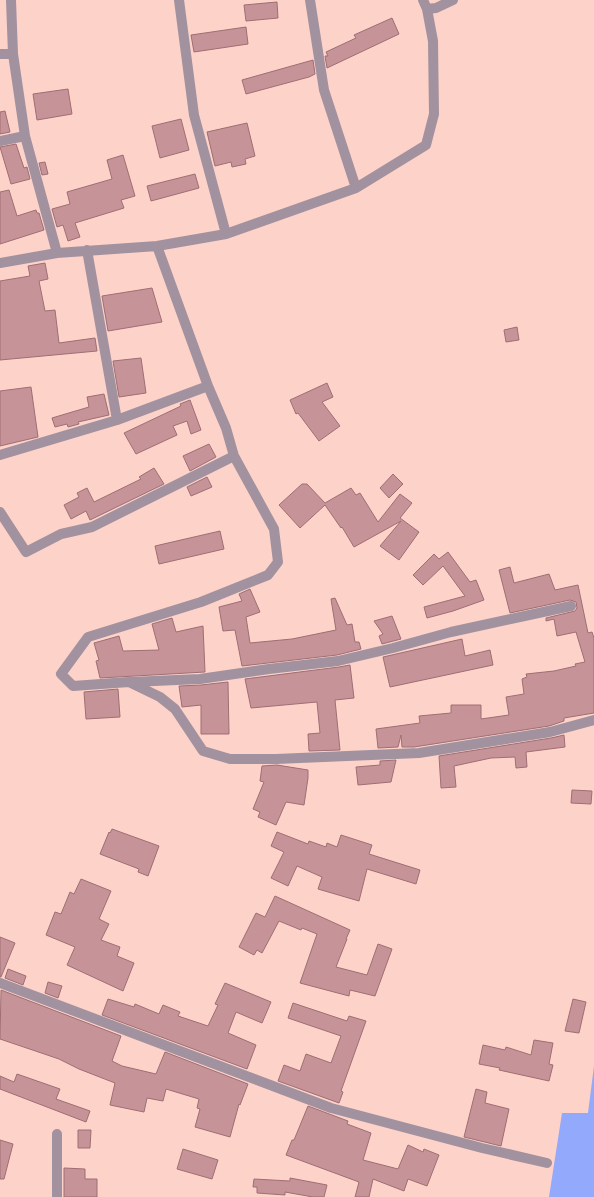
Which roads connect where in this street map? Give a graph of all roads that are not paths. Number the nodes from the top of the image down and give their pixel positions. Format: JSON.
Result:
{"nodes":[{"id":1,"x":11,"y":0,"type":"edge"},
{"id":2,"x":179,"y":0,"type":"edge"},
{"id":3,"x":310,"y":0,"type":"edge"},
{"id":4,"x":453,"y":0,"type":"edge"},
{"id":5,"x":425,"y":4,"type":"edge"},
{"id":6,"x":0,"y":54,"type":"edge"},
{"id":7,"x":13,"y":54,"type":"junction"},
{"id":8,"x":25,"y":136,"type":"junction"},
{"id":9,"x":0,"y":141,"type":"edge"},
{"id":10,"x":356,"y":188,"type":"junction"},
{"id":11,"x":226,"y":234,"type":"junction"},
{"id":12,"x":157,"y":246,"type":"junction"},
{"id":13,"x":87,"y":250,"type":"junction"},
{"id":14,"x":57,"y":254,"type":"junction"},
{"id":15,"x":0,"y":263,"type":"edge"},
{"id":16,"x":208,"y":386,"type":"junction"},
{"id":17,"x":116,"y":420,"type":"junction"},
{"id":18,"x":0,"y":455,"type":"edge"},
{"id":19,"x":234,"y":456,"type":"junction"},
{"id":20,"x":0,"y":512,"type":"edge"},
{"id":21,"x":571,"y":606,"type":"dead end"},
{"id":22,"x":129,"y":682,"type":"junction"},
{"id":23,"x":594,"y":720,"type":"edge"},
{"id":24,"x":0,"y":983,"type":"edge"},
{"id":25,"x":57,"y":1134,"type":"dead end"},
{"id":26,"x":547,"y":1163,"type":"dead end"},
{"id":27,"x":57,"y":1197,"type":"edge"}],
"edges":[{"from":1,"to":7,"type":"street"},
{"from":2,"to":11,"type":"street"},
{"from":3,"to":10,"type":"street"},
{"from":4,"to":5,"type":"street"},
{"from":5,"to":10,"type":"street"},
{"from":6,"to":7,"type":"street"},
{"from":7,"to":8,"type":"street"},
{"from":8,"to":9,"type":"street"},
{"from":8,"to":14,"type":"street"},
{"from":10,"to":11,"type":"street"},
{"from":11,"to":12,"type":"street"},
{"from":12,"to":13,"type":"street"},
{"from":12,"to":16,"type":"street"},
{"from":13,"to":14,"type":"street"},
{"from":13,"to":17,"type":"street"},
{"from":14,"to":15,"type":"street"},
{"from":16,"to":17,"type":"street"},
{"from":16,"to":19,"type":"street"},
{"from":17,"to":18,"type":"street"},
{"from":19,"to":20,"type":"street"},
{"from":19,"to":22,"type":"street"},
{"from":21,"to":22,"type":"street"},
{"from":22,"to":23,"type":"street"},
{"from":24,"to":26,"type":"street"},
{"from":25,"to":27,"type":"street"}]}
